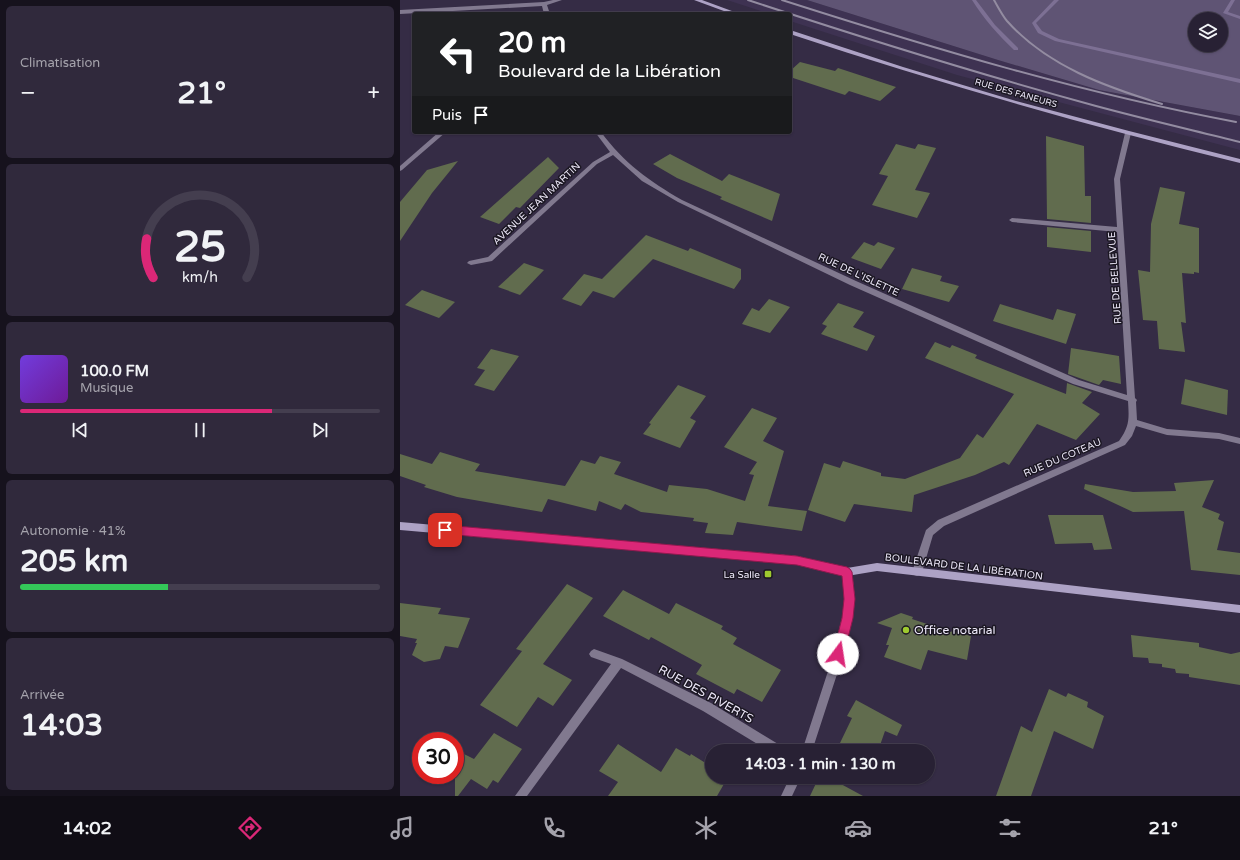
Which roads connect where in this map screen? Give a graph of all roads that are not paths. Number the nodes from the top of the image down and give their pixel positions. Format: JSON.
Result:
{"nodes":[{"id":1,"x":559,"y":0,"type":"edge"},
{"id":2,"x":698,"y":0,"type":"edge"},
{"id":3,"x":544,"y":4,"type":"junction"},
{"id":4,"x":400,"y":12,"type":"edge"},
{"id":5,"x":546,"y":12,"type":"edge"},
{"id":6,"x":731,"y":12,"type":"edge"},
{"id":7,"x":792,"y":33,"type":"edge"},
{"id":8,"x":1128,"y":133,"type":"junction"},
{"id":9,"x":440,"y":134,"type":"edge"},
{"id":10,"x":599,"y":134,"type":"edge"},
{"id":11,"x":613,"y":153,"type":"junction"},
{"id":12,"x":1240,"y":161,"type":"edge"},
{"id":13,"x":400,"y":169,"type":"edge"},
{"id":14,"x":1012,"y":220,"type":"dead end"},
{"id":15,"x":1121,"y":230,"type":"junction"},
{"id":16,"x":471,"y":263,"type":"dead end"},
{"id":17,"x":1133,"y":400,"type":"junction"},
{"id":18,"x":1134,"y":422,"type":"junction"},
{"id":19,"x":1240,"y":441,"type":"edge"},
{"id":20,"x":400,"y":526,"type":"edge"},
{"id":21,"x":847,"y":572,"type":"junction"},
{"id":22,"x":917,"y":572,"type":"junction"},
{"id":23,"x":1240,"y":609,"type":"edge"},
{"id":24,"x":594,"y":654,"type":"dead end"},
{"id":25,"x":619,"y":662,"type":"junction"},
{"id":26,"x":768,"y":744,"type":"edge"},
{"id":27,"x":809,"y":744,"type":"edge"},
{"id":28,"x":792,"y":784,"type":"edge"},
{"id":29,"x":520,"y":796,"type":"edge"},
{"id":30,"x":786,"y":796,"type":"edge"}],
"edges":[{"from":1,"to":3,"type":"street"},
{"from":2,"to":6,"type":"street"},
{"from":3,"to":4,"type":"street"},
{"from":3,"to":5,"type":"street"},
{"from":7,"to":8,"type":"street","name":"RUE DES FANEURS"},
{"from":8,"to":12,"type":"street","name":"RUE DES FANEURS"},
{"from":8,"to":15,"type":"street","name":"RUE DE BELLEVUE"},
{"from":9,"to":13,"type":"street"},
{"from":10,"to":11,"type":"street","name":"RUE DE L'ISLETTE"},
{"from":11,"to":16,"type":"street","name":"AVENUE JEAN MARTIN"},
{"from":11,"to":17,"type":"street","name":"RUE DE L'ISLETTE"},
{"from":14,"to":15,"type":"street"},
{"from":15,"to":17,"type":"street","name":"RUE DE BELLEVUE"},
{"from":17,"to":18,"type":"street","name":"RUE DE BELLEVUE"},
{"from":18,"to":19,"type":"street"},
{"from":18,"to":22,"type":"street","name":"RUE DU COTEAU"},
{"from":20,"to":21,"type":"street","name":"BOULEVARD DE LA LIBÉRATION"},
{"from":21,"to":22,"type":"street","name":"BOULEVARD DE LA LIBÉRATION"},
{"from":21,"to":27,"type":"street"},
{"from":22,"to":23,"type":"street","name":"BOULEVARD DE LA LIBÉRATION"},
{"from":24,"to":25,"type":"street","name":"RUE DES PIVERTS"},
{"from":25,"to":26,"type":"street","name":"RUE DES PIVERTS"},
{"from":25,"to":29,"type":"street"},
{"from":28,"to":30,"type":"street"}]}
